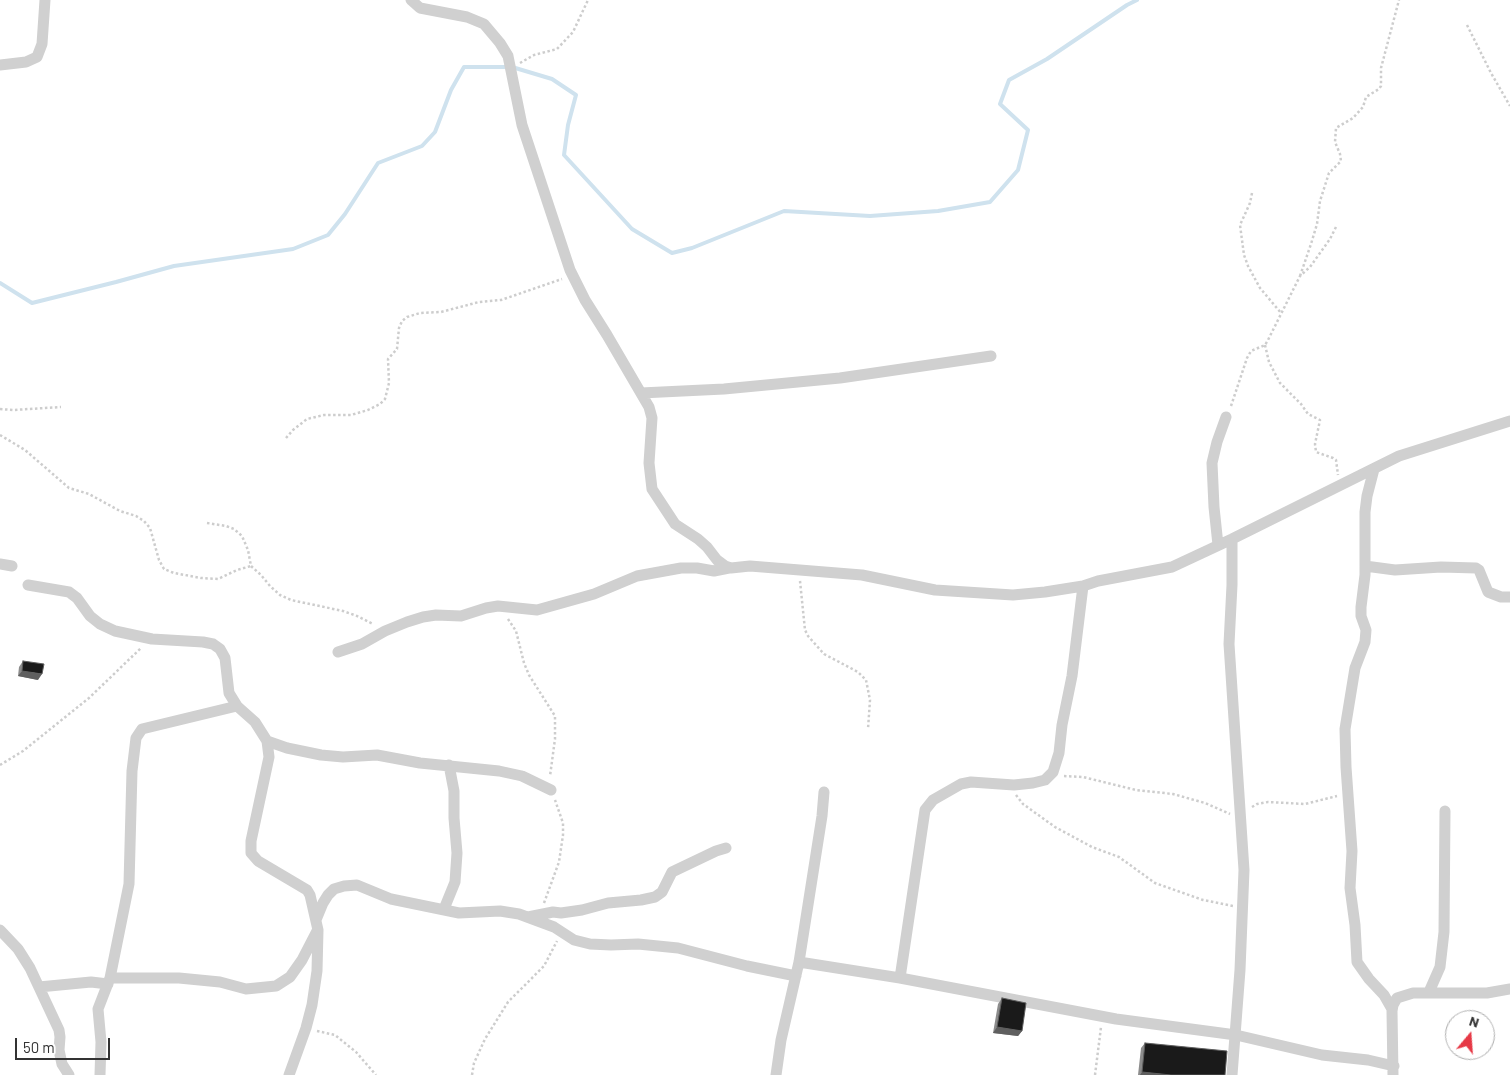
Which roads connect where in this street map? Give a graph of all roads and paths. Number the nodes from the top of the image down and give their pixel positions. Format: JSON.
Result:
{"nodes":[{"id":1,"x":45,"y":0,"type":"edge"},
{"id":2,"x":411,"y":0,"type":"edge"},
{"id":3,"x":588,"y":0,"type":"edge"},
{"id":4,"x":1399,"y":0,"type":"edge"},
{"id":5,"x":1466,"y":25,"type":"dead end"},
{"id":6,"x":0,"y":65,"type":"edge"},
{"id":7,"x":512,"y":67,"type":"junction"},
{"id":8,"x":1510,"y":106,"type":"edge"},
{"id":9,"x":1252,"y":193,"type":"dead end"},
{"id":10,"x":1337,"y":225,"type":"dead end"},
{"id":11,"x":573,"y":276,"type":"junction"},
{"id":12,"x":1300,"y":276,"type":"junction"},
{"id":13,"x":1281,"y":313,"type":"junction"},
{"id":14,"x":1265,"y":345,"type":"junction"},
{"id":15,"x":992,"y":356,"type":"dead end"},
{"id":16,"x":641,"y":393,"type":"junction"},
{"id":17,"x":61,"y":407,"type":"dead end"},
{"id":18,"x":0,"y":409,"type":"edge"},
{"id":19,"x":1226,"y":417,"type":"joint"},
{"id":20,"x":1510,"y":421,"type":"edge"},
{"id":21,"x":0,"y":435,"type":"edge"},
{"id":22,"x":286,"y":438,"type":"dead end"},
{"id":23,"x":1374,"y":469,"type":"junction"},
{"id":24,"x":1340,"y":486,"type":"junction"},
{"id":25,"x":208,"y":523,"type":"dead end"},
{"id":26,"x":1232,"y":539,"type":"junction"},
{"id":27,"x":1218,"y":545,"type":"junction"},
{"id":28,"x":251,"y":566,"type":"junction"},
{"id":29,"x":1365,"y":566,"type":"junction"},
{"id":30,"x":730,"y":568,"type":"junction"},
{"id":31,"x":799,"y":570,"type":"junction"},
{"id":32,"x":28,"y":585,"type":"dead end"},
{"id":33,"x":1083,"y":586,"type":"junction"},
{"id":34,"x":1510,"y":597,"type":"edge"},
{"id":35,"x":498,"y":606,"type":"junction"},
{"id":36,"x":385,"y":631,"type":"junction"},
{"id":37,"x":152,"y":639,"type":"junction"},
{"id":38,"x":338,"y":652,"type":"dead end"},
{"id":39,"x":237,"y":706,"type":"junction"},
{"id":40,"x":868,"y":729,"type":"dead end"},
{"id":41,"x":268,"y":741,"type":"junction"},
{"id":42,"x":0,"y":765,"type":"edge"},
{"id":43,"x":449,"y":765,"type":"junction"},
{"id":44,"x":1050,"y":775,"type":"junction"},
{"id":45,"x":1007,"y":785,"type":"junction"},
{"id":46,"x":551,"y":790,"type":"junction"},
{"id":47,"x":824,"y":792,"type":"dead end"},
{"id":48,"x":1347,"y":794,"type":"junction"},
{"id":49,"x":1445,"y":811,"type":"dead end"},
{"id":50,"x":1240,"y":814,"type":"junction"},
{"id":51,"x":726,"y":848,"type":"dead end"},
{"id":52,"x":1242,"y":908,"type":"junction"},
{"id":53,"x":444,"y":909,"type":"junction"},
{"id":54,"x":540,"y":914,"type":"junction"},
{"id":55,"x":528,"y":917,"type":"junction"},
{"id":56,"x":317,"y":925,"type":"junction"},
{"id":57,"x":0,"y":930,"type":"edge"},
{"id":58,"x":563,"y":933,"type":"junction"},
{"id":59,"x":799,"y":962,"type":"junction"},
{"id":60,"x":796,"y":976,"type":"junction"},
{"id":61,"x":900,"y":978,"type":"junction"},
{"id":62,"x":109,"y":981,"type":"junction"},
{"id":63,"x":38,"y":987,"type":"junction"},
{"id":64,"x":1510,"y":989,"type":"edge"},
{"id":65,"x":1429,"y":992,"type":"junction"},
{"id":66,"x":1392,"y":1009,"type":"junction"},
{"id":67,"x":1102,"y":1016,"type":"junction"},
{"id":68,"x":306,"y":1028,"type":"junction"},
{"id":69,"x":1236,"y":1035,"type":"junction"},
{"id":70,"x":1394,"y":1071,"type":"edge"},
{"id":71,"x":69,"y":1075,"type":"edge"},
{"id":72,"x":100,"y":1075,"type":"edge"},
{"id":73,"x":289,"y":1075,"type":"edge"},
{"id":74,"x":376,"y":1075,"type":"edge"},
{"id":75,"x":472,"y":1075,"type":"edge"},
{"id":76,"x":776,"y":1075,"type":"edge"},
{"id":77,"x":1095,"y":1075,"type":"edge"},
{"id":78,"x":1232,"y":1075,"type":"edge"}],
"edges":[{"from":1,"to":6,"type":"street"},
{"from":2,"to":7,"type":"street"},
{"from":3,"to":7,"type":"path"},
{"from":4,"to":12,"type":"path"},
{"from":5,"to":8,"type":"path"},
{"from":7,"to":11,"type":"street"},
{"from":9,"to":13,"type":"path"},
{"from":10,"to":12,"type":"path"},
{"from":11,"to":16,"type":"street"},
{"from":11,"to":22,"type":"path"},
{"from":12,"to":13,"type":"path"},
{"from":13,"to":14,"type":"path"},
{"from":14,"to":19,"type":"path"},
{"from":14,"to":24,"type":"path"},
{"from":15,"to":16,"type":"street"},
{"from":16,"to":30,"type":"street"},
{"from":17,"to":18,"type":"path"},
{"from":19,"to":27,"type":"street"},
{"from":20,"to":23,"type":"street"},
{"from":21,"to":28,"type":"path"},
{"from":23,"to":24,"type":"street"},
{"from":23,"to":29,"type":"street"},
{"from":24,"to":26,"type":"street"},
{"from":25,"to":28,"type":"path"},
{"from":26,"to":27,"type":"street"},
{"from":26,"to":50,"type":"street"},
{"from":27,"to":33,"type":"street"},
{"from":28,"to":36,"type":"path"},
{"from":29,"to":34,"type":"street"},
{"from":29,"to":48,"type":"street"},
{"from":30,"to":31,"type":"street"},
{"from":30,"to":35,"type":"street"},
{"from":31,"to":33,"type":"street"},
{"from":31,"to":40,"type":"path"},
{"from":32,"to":37,"type":"street"},
{"from":33,"to":44,"type":"street"},
{"from":35,"to":36,"type":"street"},
{"from":35,"to":46,"type":"path"},
{"from":36,"to":38,"type":"street"},
{"from":37,"to":39,"type":"street"},
{"from":37,"to":42,"type":"path"},
{"from":39,"to":41,"type":"street"},
{"from":39,"to":62,"type":"street"},
{"from":41,"to":43,"type":"street"},
{"from":41,"to":56,"type":"street"},
{"from":43,"to":46,"type":"street"},
{"from":43,"to":53,"type":"street"},
{"from":44,"to":45,"type":"street"},
{"from":44,"to":50,"type":"path"},
{"from":45,"to":52,"type":"path"},
{"from":45,"to":61,"type":"street"},
{"from":46,"to":54,"type":"path"},
{"from":47,"to":59,"type":"street"},
{"from":48,"to":50,"type":"path"},
{"from":48,"to":66,"type":"street"},
{"from":49,"to":65,"type":"street"},
{"from":50,"to":52,"type":"street"},
{"from":51,"to":54,"type":"street"},
{"from":52,"to":69,"type":"street"},
{"from":53,"to":55,"type":"street"},
{"from":53,"to":56,"type":"street"},
{"from":54,"to":55,"type":"street"},
{"from":55,"to":58,"type":"street"},
{"from":56,"to":62,"type":"street"},
{"from":56,"to":68,"type":"street"},
{"from":57,"to":63,"type":"street"},
{"from":58,"to":60,"type":"street"},
{"from":58,"to":75,"type":"path"},
{"from":59,"to":60,"type":"street"},
{"from":59,"to":61,"type":"street"},
{"from":60,"to":76,"type":"street"},
{"from":61,"to":67,"type":"street"},
{"from":62,"to":63,"type":"street"},
{"from":62,"to":72,"type":"street"},
{"from":63,"to":71,"type":"street"},
{"from":64,"to":65,"type":"street"},
{"from":65,"to":66,"type":"street"},
{"from":66,"to":70,"type":"street"},
{"from":67,"to":69,"type":"street"},
{"from":67,"to":77,"type":"path"},
{"from":68,"to":73,"type":"street"},
{"from":68,"to":74,"type":"path"},
{"from":69,"to":70,"type":"street"},
{"from":69,"to":78,"type":"street"}]}
